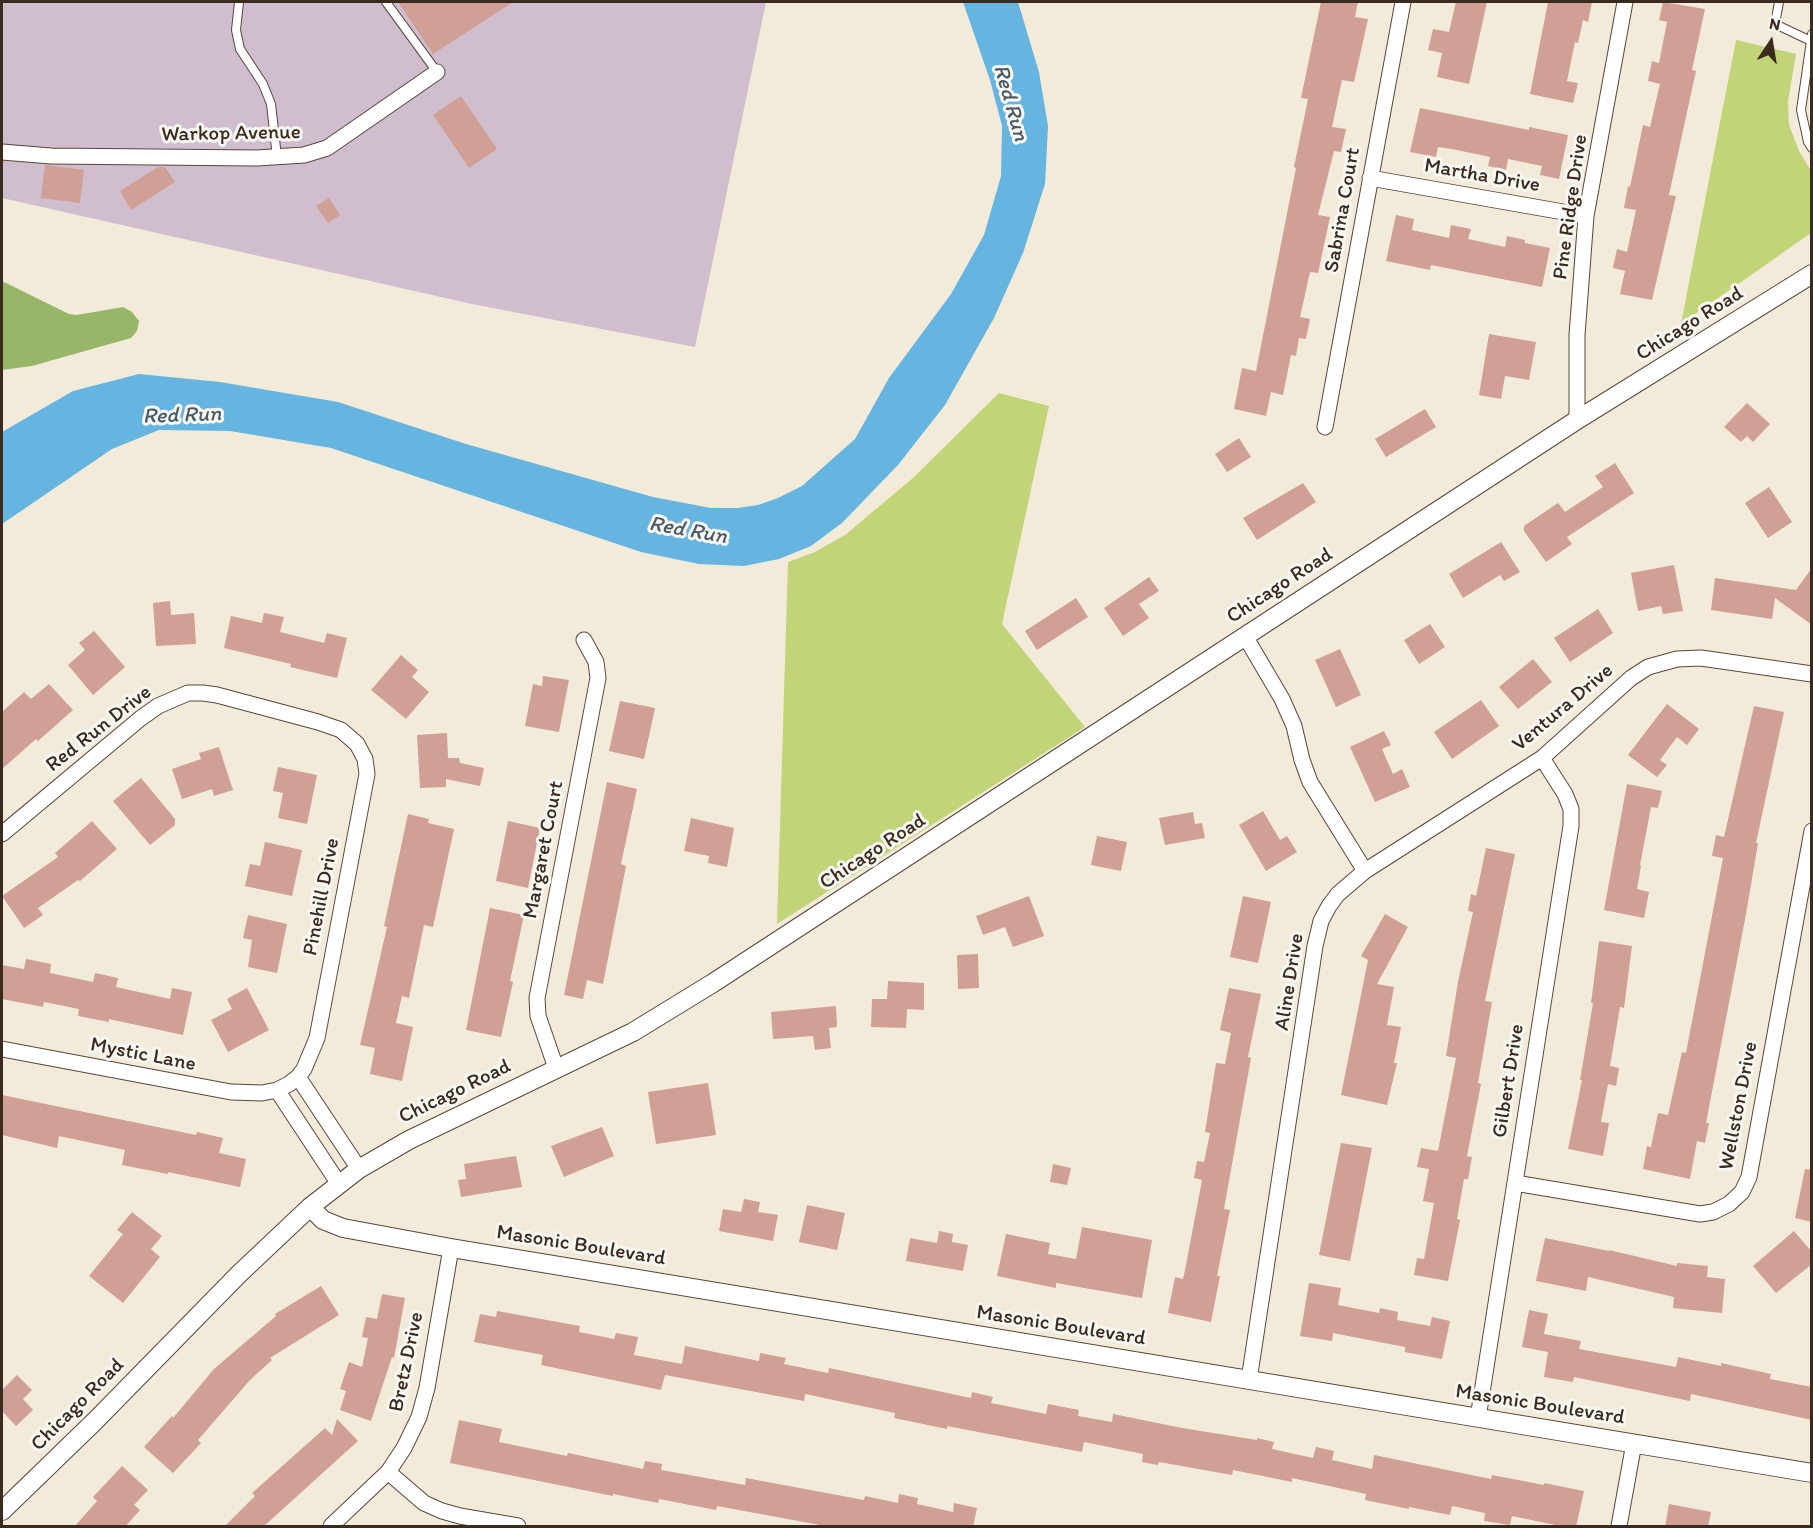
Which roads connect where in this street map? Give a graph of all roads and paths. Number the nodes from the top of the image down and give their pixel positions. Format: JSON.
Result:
{"nodes":[{"id":1,"x":239,"y":2,"type":"edge"},
{"id":2,"x":386,"y":2,"type":"edge"},
{"id":3,"x":1403,"y":2,"type":"edge"},
{"id":4,"x":1625,"y":2,"type":"edge"},
{"id":5,"x":1779,"y":2,"type":"edge"},
{"id":6,"x":1811,"y":38,"type":"edge"},
{"id":7,"x":437,"y":72,"type":"joint"},
{"id":8,"x":1812,"y":148,"type":"edge"},
{"id":9,"x":2,"y":152,"type":"edge"},
{"id":10,"x":277,"y":157,"type":"junction"},
{"id":11,"x":1370,"y":178,"type":"junction"},
{"id":12,"x":1586,"y":216,"type":"junction"},
{"id":13,"x":1812,"y":274,"type":"edge"},
{"id":14,"x":1577,"y":420,"type":"junction"},
{"id":15,"x":1325,"y":427,"type":"dead end"},
{"id":16,"x":1245,"y":636,"type":"junction"},
{"id":17,"x":584,"y":640,"type":"dead end"},
{"id":18,"x":1812,"y":674,"type":"edge"},
{"id":19,"x":341,"y":730,"type":"joint"},
{"id":20,"x":1542,"y":758,"type":"junction"},
{"id":21,"x":1812,"y":831,"type":"edge"},
{"id":22,"x":2,"y":834,"type":"edge"},
{"id":23,"x":1365,"y":871,"type":"junction"},
{"id":24,"x":2,"y":1049,"type":"edge"},
{"id":25,"x":556,"y":1068,"type":"junction"},
{"id":26,"x":298,"y":1077,"type":"junction"},
{"id":27,"x":277,"y":1090,"type":"junction"},
{"id":28,"x":359,"y":1169,"type":"junction"},
{"id":29,"x":1515,"y":1183,"type":"junction"},
{"id":30,"x":339,"y":1184,"type":"junction"},
{"id":31,"x":310,"y":1207,"type":"junction"},
{"id":32,"x":451,"y":1248,"type":"junction"},
{"id":33,"x":1249,"y":1380,"type":"junction"},
{"id":34,"x":1478,"y":1418,"type":"junction"},
{"id":35,"x":1634,"y":1443,"type":"junction"},
{"id":36,"x":388,"y":1472,"type":"junction"},
{"id":37,"x":1812,"y":1473,"type":"edge"},
{"id":38,"x":2,"y":1511,"type":"edge"},
{"id":39,"x":331,"y":1527,"type":"edge"},
{"id":40,"x":518,"y":1527,"type":"edge"},
{"id":41,"x":1619,"y":1527,"type":"edge"}],
"edges":[{"from":1,"to":10,"type":"lane"},
{"from":2,"to":7,"type":"lane"},
{"from":3,"to":11,"type":"street","name":"Sabrina Court"},
{"from":4,"to":12,"type":"street","name":"Pine Ridge Drive"},
{"from":5,"to":6,"type":"lane"},
{"from":6,"to":8,"type":"lane"},
{"from":7,"to":10,"type":"street","name":"Warkop Avenue"},
{"from":9,"to":10,"type":"street","name":"Warkop Avenue"},
{"from":11,"to":12,"type":"street","name":"Martha Drive"},
{"from":11,"to":15,"type":"street","name":"Sabrina Court"},
{"from":12,"to":14,"type":"street","name":"Pine Ridge Drive"},
{"from":13,"to":14,"type":"street","name":"Chicago Road"},
{"from":14,"to":16,"type":"street","name":"Chicago Road"},
{"from":16,"to":23,"type":"street"},
{"from":16,"to":25,"type":"street","name":"Chicago Road"},
{"from":17,"to":25,"type":"street","name":"Margaret Court"},
{"from":18,"to":20,"type":"street","name":"Ventura Drive"},
{"from":19,"to":22,"type":"street","name":"Red Run Drive"},
{"from":19,"to":26,"type":"street","name":"Pinehill Drive"},
{"from":20,"to":23,"type":"street","name":"Ventura Drive"},
{"from":20,"to":29,"type":"street","name":"Gilbert Drive"},
{"from":21,"to":29,"type":"street","name":"Wellston Drive"},
{"from":23,"to":33,"type":"street","name":"Aline Drive"},
{"from":24,"to":27,"type":"street","name":"Mystic Lane"},
{"from":25,"to":28,"type":"street","name":"Chicago Road"},
{"from":26,"to":27,"type":"street"},
{"from":26,"to":28,"type":"street"},
{"from":27,"to":30,"type":"street"},
{"from":28,"to":30,"type":"street","name":"Chicago Road"},
{"from":29,"to":34,"type":"street","name":"Gilbert Drive"},
{"from":30,"to":31,"type":"street","name":"Chicago Road"},
{"from":31,"to":32,"type":"street","name":"Masonic Boulevard"},
{"from":31,"to":38,"type":"street","name":"Chicago Road"},
{"from":32,"to":33,"type":"street","name":"Masonic Boulevard"},
{"from":32,"to":36,"type":"street","name":"Bretz Drive"},
{"from":33,"to":34,"type":"street","name":"Masonic Boulevard"},
{"from":34,"to":35,"type":"street","name":"Masonic Boulevard"},
{"from":35,"to":37,"type":"street","name":"Masonic Boulevard"},
{"from":35,"to":41,"type":"street"},
{"from":36,"to":39,"type":"street","name":"Bretz Drive"},
{"from":36,"to":40,"type":"street"}]}
